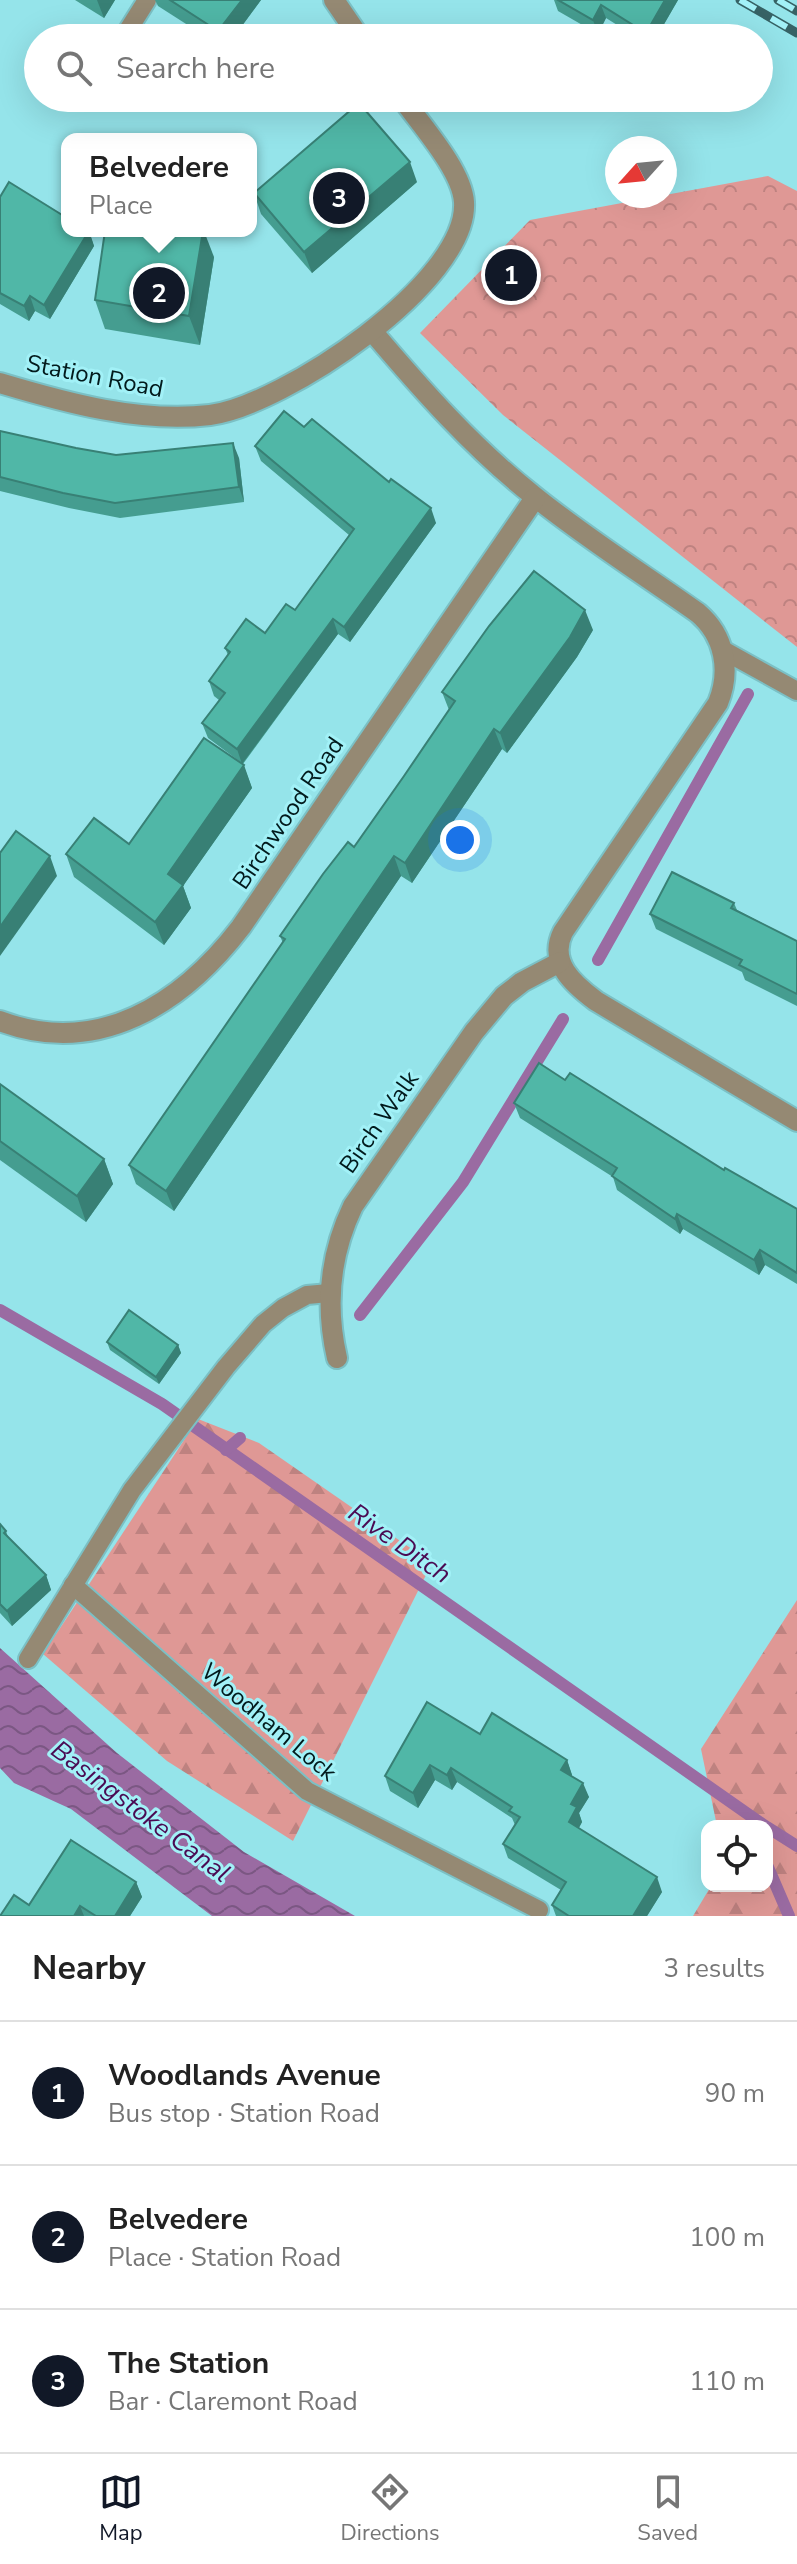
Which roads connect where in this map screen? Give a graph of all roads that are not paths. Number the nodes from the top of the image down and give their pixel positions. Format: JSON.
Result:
{"nodes":[{"id":1,"x":147,"y":0,"type":"edge"},
{"id":2,"x":334,"y":0,"type":"edge"},
{"id":3,"x":132,"y":24,"type":"edge"},
{"id":4,"x":350,"y":24,"type":"edge"},
{"id":5,"x":412,"y":112,"type":"edge"},
{"id":6,"x":372,"y":331,"type":"junction"},
{"id":7,"x":0,"y":383,"type":"edge"},
{"id":8,"x":535,"y":498,"type":"junction"},
{"id":9,"x":721,"y":649,"type":"junction"},
{"id":10,"x":797,"y":691,"type":"edge"},
{"id":11,"x":560,"y":962,"type":"junction"},
{"id":12,"x":0,"y":1021,"type":"edge"},
{"id":13,"x":797,"y":1121,"type":"edge"},
{"id":14,"x":329,"y":1293,"type":"junction"},
{"id":15,"x":337,"y":1358,"type":"dead end"},
{"id":16,"x":73,"y":1585,"type":"junction"},
{"id":17,"x":28,"y":1659,"type":"dead end"},
{"id":18,"x":539,"y":1910,"type":"dead end"}],
"edges":[{"from":1,"to":3,"type":"lane"},
{"from":2,"to":4,"type":"street"},
{"from":5,"to":6,"type":"street","name":"Station Road"},
{"from":6,"to":7,"type":"street","name":"Station Road"},
{"from":6,"to":8,"type":"street"},
{"from":8,"to":9,"type":"street"},
{"from":8,"to":12,"type":"street","name":"Birchwood Road"},
{"from":9,"to":10,"type":"lane"},
{"from":9,"to":11,"type":"street"},
{"from":11,"to":13,"type":"street"},
{"from":11,"to":14,"type":"street","name":"Birch Walk"},
{"from":14,"to":15,"type":"street","name":"Birch Walk"},
{"from":14,"to":16,"type":"lane"},
{"from":16,"to":17,"type":"lane"},
{"from":16,"to":18,"type":"lane","name":"Woodham Lock"}]}
